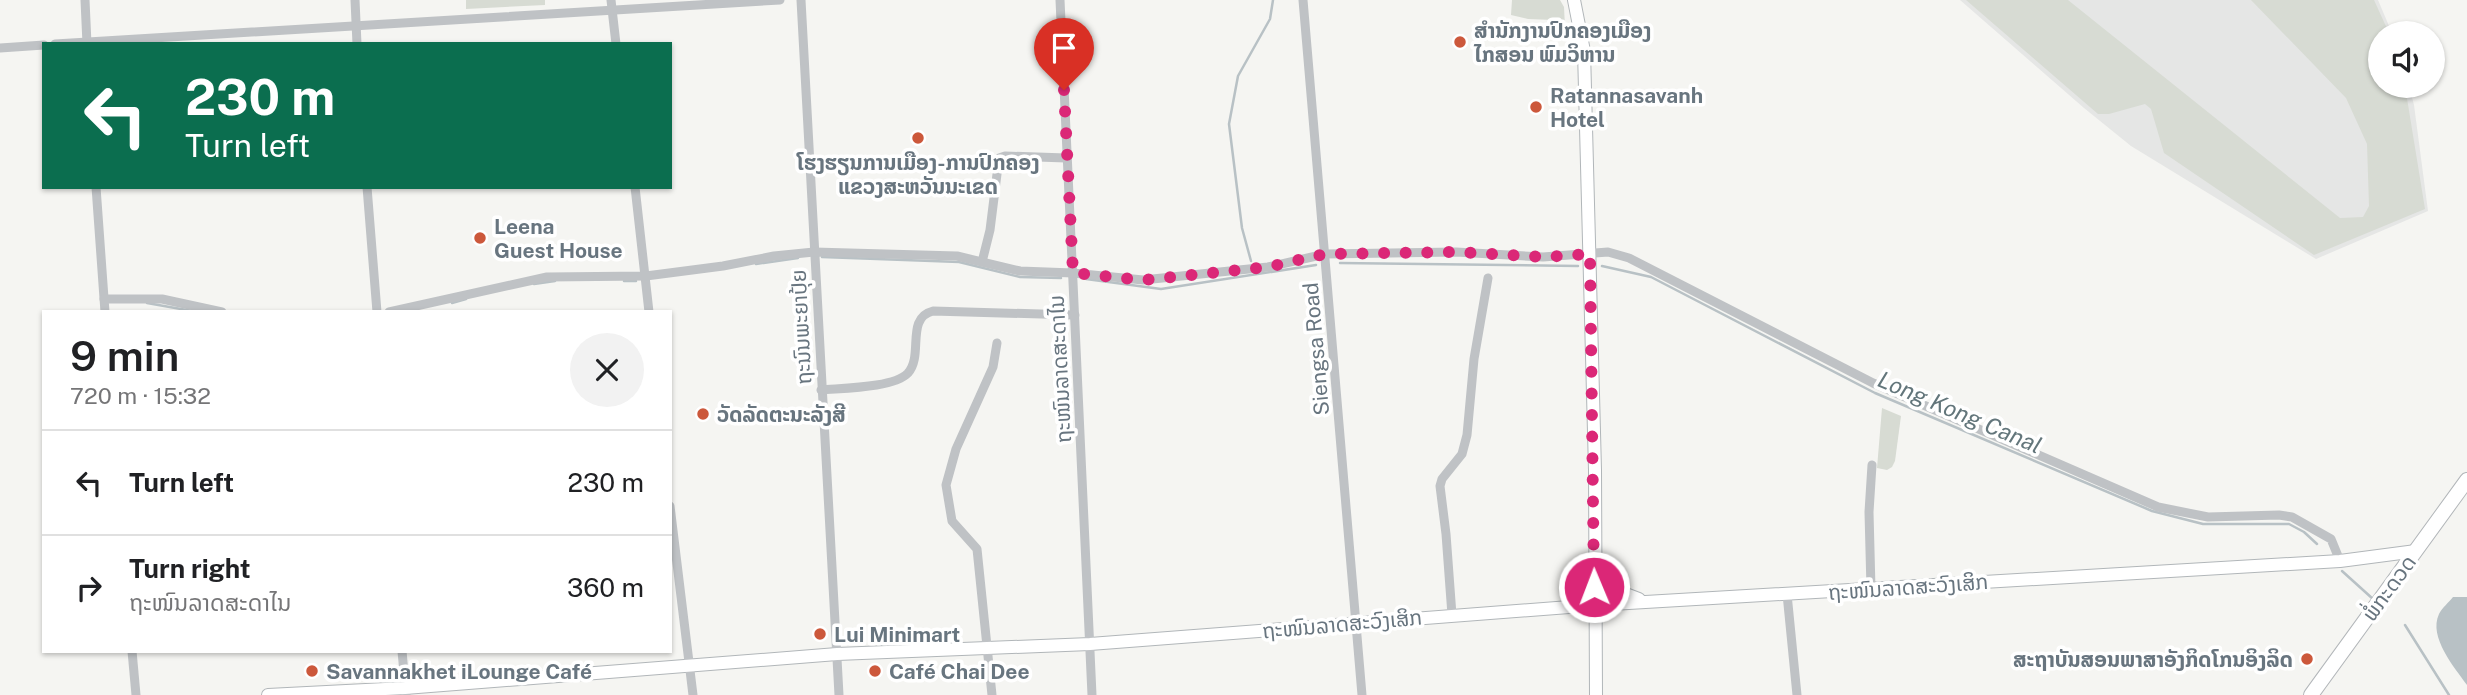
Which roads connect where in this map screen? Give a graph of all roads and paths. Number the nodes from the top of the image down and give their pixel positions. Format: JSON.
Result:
{"nodes":[{"id":1,"x":85,"y":0,"type":"edge"},
{"id":2,"x":355,"y":0,"type":"edge"},
{"id":3,"x":780,"y":0,"type":"edge"},
{"id":4,"x":801,"y":0,"type":"edge"},
{"id":5,"x":1060,"y":0,"type":"edge"},
{"id":6,"x":1303,"y":0,"type":"edge"},
{"id":7,"x":1574,"y":0,"type":"edge"},
{"id":8,"x":1583,"y":0,"type":"edge"},
{"id":9,"x":611,"y":5,"type":"edge"},
{"id":10,"x":1578,"y":23,"type":"junction"},
{"id":11,"x":356,"y":24,"type":"junction"},
{"id":12,"x":87,"y":42,"type":"edge"},
{"id":13,"x":101,"y":42,"type":"edge"},
{"id":14,"x":358,"y":42,"type":"edge"},
{"id":15,"x":617,"y":42,"type":"edge"},
{"id":16,"x":42,"y":45,"type":"edge"},
{"id":17,"x":0,"y":48,"type":"edge"},
{"id":18,"x":1066,"y":158,"type":"junction"},
{"id":19,"x":96,"y":189,"type":"edge"},
{"id":20,"x":367,"y":189,"type":"edge"},
{"id":21,"x":635,"y":189,"type":"edge"},
{"id":22,"x":814,"y":252,"type":"junction"},
{"id":23,"x":1325,"y":254,"type":"junction"},
{"id":24,"x":1590,"y":254,"type":"junction"},
{"id":25,"x":982,"y":262,"type":"junction"},
{"id":26,"x":1073,"y":273,"type":"junction"},
{"id":27,"x":646,"y":276,"type":"junction"},
{"id":28,"x":1488,"y":278,"type":"dead end"},
{"id":29,"x":104,"y":299,"type":"junction"},
{"id":30,"x":105,"y":310,"type":"edge"},
{"id":31,"x":213,"y":310,"type":"edge"},
{"id":32,"x":377,"y":310,"type":"edge"},
{"id":33,"x":399,"y":310,"type":"edge"},
{"id":34,"x":649,"y":310,"type":"edge"},
{"id":35,"x":1075,"y":314,"type":"junction"},
{"id":36,"x":997,"y":343,"type":"dead end"},
{"id":37,"x":821,"y":390,"type":"junction"},
{"id":38,"x":1872,"y":465,"type":"dead end"},
{"id":39,"x":2467,"y":480,"type":"edge"},
{"id":40,"x":672,"y":525,"type":"edge"},
{"id":41,"x":2416,"y":551,"type":"junction"},
{"id":42,"x":2340,"y":561,"type":"junction"},
{"id":43,"x":1594,"y":569,"type":"junction"},
{"id":44,"x":1871,"y":589,"type":"junction"},
{"id":45,"x":1787,"y":594,"type":"junction"},
{"id":46,"x":1649,"y":601,"type":"junction"},
{"id":47,"x":1595,"y":605,"type":"junction"},
{"id":48,"x":1452,"y":615,"type":"junction"},
{"id":49,"x":1356,"y":623,"type":"junction"},
{"id":50,"x":1090,"y":644,"type":"junction"},
{"id":51,"x":989,"y":649,"type":"junction"},
{"id":52,"x":132,"y":653,"type":"edge"},
{"id":53,"x":402,"y":653,"type":"edge"},
{"id":54,"x":837,"y":654,"type":"junction"},
{"id":55,"x":690,"y":667,"type":"junction"},
{"id":56,"x":405,"y":691,"type":"edge"},
{"id":57,"x":136,"y":695,"type":"edge"},
{"id":58,"x":268,"y":695,"type":"edge"},
{"id":59,"x":693,"y":695,"type":"edge"},
{"id":60,"x":839,"y":695,"type":"edge"},
{"id":61,"x":992,"y":695,"type":"edge"},
{"id":62,"x":1092,"y":695,"type":"edge"},
{"id":63,"x":1362,"y":695,"type":"edge"},
{"id":64,"x":1596,"y":695,"type":"edge"},
{"id":65,"x":1797,"y":695,"type":"edge"},
{"id":66,"x":2311,"y":695,"type":"edge"}],
"edges":[{"from":1,"to":12,"type":"street"},
{"from":2,"to":11,"type":"street"},
{"from":3,"to":9,"type":"street"},
{"from":4,"to":22,"type":"street","name":"ຖະນົນພະຍາປຸ້ຍ"},
{"from":5,"to":18,"type":"street","name":"ຖະໜົນລາດສະດາໄນ"},
{"from":6,"to":23,"type":"street","name":"Siengsa Road"},
{"from":7,"to":10,"type":"street"},
{"from":8,"to":10,"type":"street"},
{"from":9,"to":11,"type":"street"},
{"from":9,"to":15,"type":"street"},
{"from":10,"to":24,"type":"street"},
{"from":11,"to":13,"type":"street"},
{"from":11,"to":14,"type":"street"},
{"from":16,"to":17,"type":"street"},
{"from":18,"to":25,"type":"street"},
{"from":18,"to":26,"type":"street","name":"ຖະໜົນລາດສະດາໄນ"},
{"from":19,"to":29,"type":"street"},
{"from":20,"to":32,"type":"street"},
{"from":21,"to":27,"type":"street"},
{"from":22,"to":25,"type":"street"},
{"from":22,"to":27,"type":"street"},
{"from":22,"to":37,"type":"street","name":"ຖະນົນພະຍາປຸ້ຍ"},
{"from":23,"to":24,"type":"street"},
{"from":23,"to":26,"type":"street"},
{"from":23,"to":49,"type":"street","name":"Siengsa Road"},
{"from":24,"to":42,"type":"street"},
{"from":24,"to":43,"type":"street"},
{"from":25,"to":26,"type":"street"},
{"from":26,"to":35,"type":"street","name":"ຖະໜົນລາດສະດາໄນ"},
{"from":27,"to":33,"type":"street"},
{"from":27,"to":34,"type":"street"},
{"from":28,"to":48,"type":"street"},
{"from":29,"to":30,"type":"street"},
{"from":29,"to":31,"type":"street"},
{"from":35,"to":37,"type":"street"},
{"from":35,"to":50,"type":"street","name":"ຖະໜົນລາດສະດາໄນ"},
{"from":36,"to":51,"type":"street"},
{"from":37,"to":54,"type":"street","name":"ຖະນົນພະຍາປຸ້ຍ"},
{"from":38,"to":44,"type":"street"},
{"from":39,"to":41,"type":"main road","name":"ພໍ່ກະດວດ"},
{"from":40,"to":55,"type":"street"},
{"from":41,"to":42,"type":"street","name":"ຖະໜົນລາດສະວົງເສິກ"},
{"from":41,"to":66,"type":"main road","name":"ພໍ່ກະດວດ"},
{"from":42,"to":44,"type":"street","name":"ຖະໜົນລາດສະວົງເສິກ"},
{"from":43,"to":46,"type":"street"},
{"from":43,"to":47,"type":"street"},
{"from":44,"to":45,"type":"street","name":"ຖະໜົນລາດສະວົງເສິກ"},
{"from":45,"to":46,"type":"street","name":"ຖະໜົນລາດສະວົງເສິກ"},
{"from":45,"to":65,"type":"street"},
{"from":46,"to":47,"type":"street","name":"ຖະໜົນລາດສະວົງເສິກ"},
{"from":47,"to":48,"type":"street","name":"ຖະໜົນລາດສະວົງເສິກ"},
{"from":47,"to":64,"type":"street"},
{"from":48,"to":49,"type":"street","name":"ຖະໜົນລາດສະວົງເສິກ"},
{"from":49,"to":50,"type":"street","name":"ຖະໜົນລາດສະວົງເສິກ"},
{"from":49,"to":63,"type":"street","name":"Siengsa Road"},
{"from":50,"to":51,"type":"street","name":"ຖະໜົນລາດສະວົງເສິກ"},
{"from":50,"to":62,"type":"street","name":"ຖະໜົນລາດສະດາໄນ"},
{"from":51,"to":54,"type":"street","name":"ຖະໜົນລາດສະວົງເສິກ"},
{"from":51,"to":61,"type":"street"},
{"from":52,"to":57,"type":"street"},
{"from":53,"to":56,"type":"street"},
{"from":54,"to":55,"type":"street","name":"ຖະໜົນລາດສະວົງເສິກ"},
{"from":54,"to":60,"type":"street","name":"ຖະນົນພະຍາປຸ້ຍ"},
{"from":55,"to":56,"type":"street","name":"ຖະໜົນລາດສະວົງເສິກ"},
{"from":55,"to":59,"type":"street"},
{"from":56,"to":58,"type":"street","name":"ຖະໜົນລາດສະວົງເສິກ"}]}
